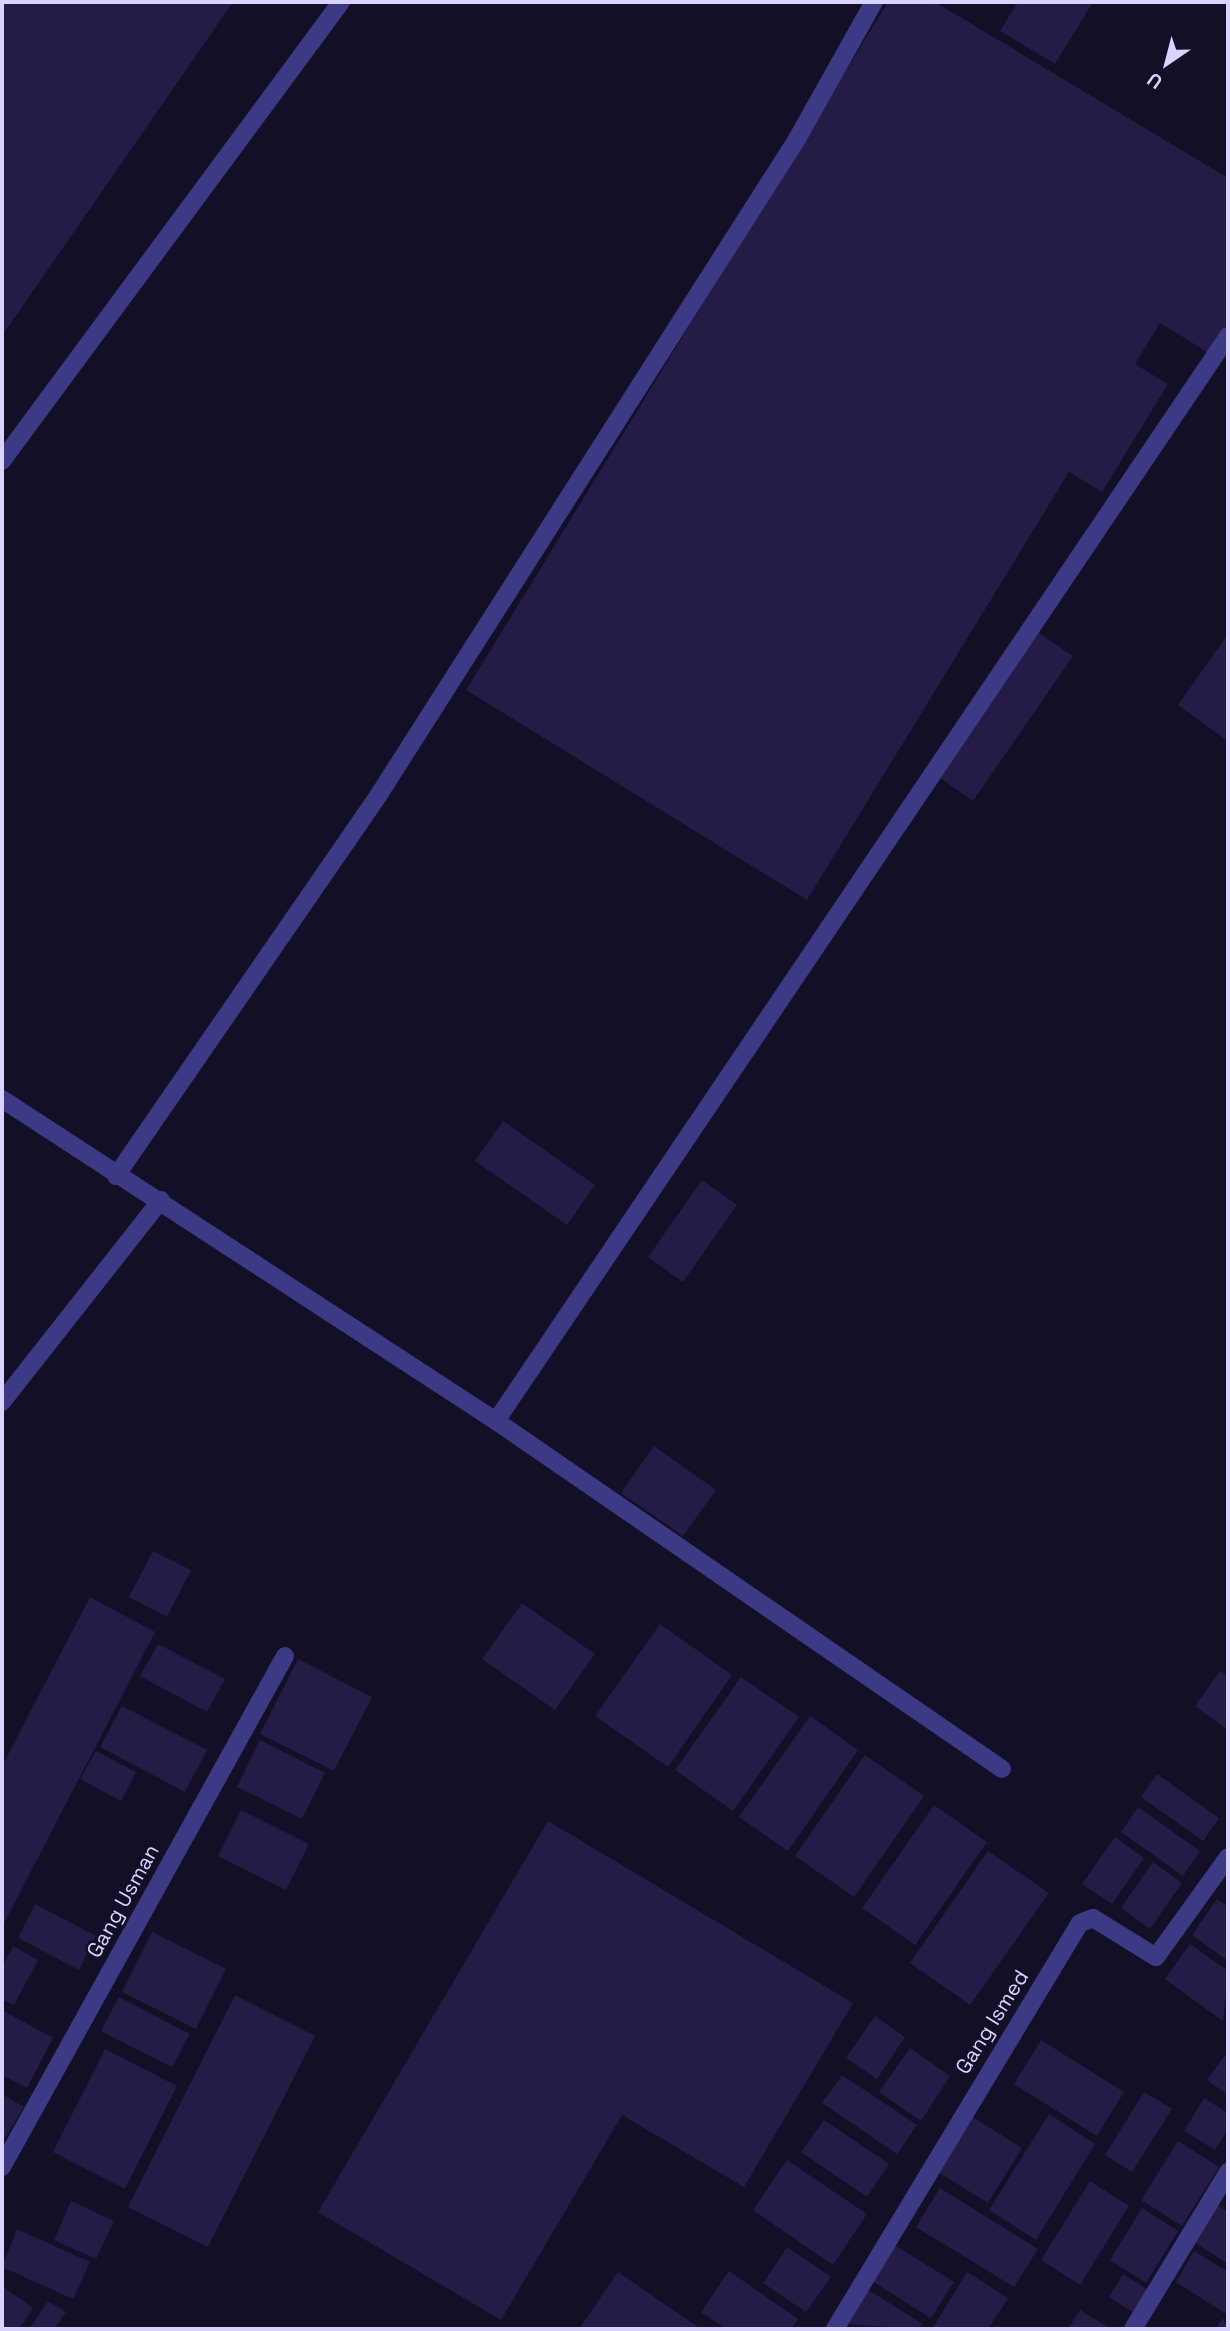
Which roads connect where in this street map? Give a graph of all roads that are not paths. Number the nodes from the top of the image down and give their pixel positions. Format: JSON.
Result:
{"nodes":[{"id":1,"x":341,"y":2,"type":"edge"},
{"id":2,"x":874,"y":2,"type":"edge"},
{"id":3,"x":1228,"y":336,"type":"edge"},
{"id":4,"x":2,"y":461,"type":"edge"},
{"id":5,"x":2,"y":1098,"type":"edge"},
{"id":6,"x":116,"y":1176,"type":"junction"},
{"id":7,"x":161,"y":1200,"type":"junction"},
{"id":8,"x":2,"y":1402,"type":"edge"},
{"id":9,"x":496,"y":1421,"type":"junction"},
{"id":10,"x":285,"y":1656,"type":"dead end"},
{"id":11,"x":1002,"y":1769,"type":"dead end"},
{"id":12,"x":1228,"y":1857,"type":"edge"},
{"id":13,"x":2,"y":2167,"type":"edge"},
{"id":14,"x":1228,"y":2172,"type":"edge"},
{"id":15,"x":835,"y":2329,"type":"edge"},
{"id":16,"x":1133,"y":2329,"type":"edge"}],
"edges":[{"from":1,"to":4,"type":"street"},
{"from":2,"to":6,"type":"street"},
{"from":3,"to":9,"type":"street"},
{"from":5,"to":6,"type":"street"},
{"from":6,"to":7,"type":"street"},
{"from":7,"to":8,"type":"street"},
{"from":7,"to":9,"type":"street"},
{"from":9,"to":11,"type":"street"},
{"from":10,"to":13,"type":"street","name":"Gang Usman"},
{"from":12,"to":15,"type":"street","name":"Gang Ismed"},
{"from":14,"to":16,"type":"street"}]}
